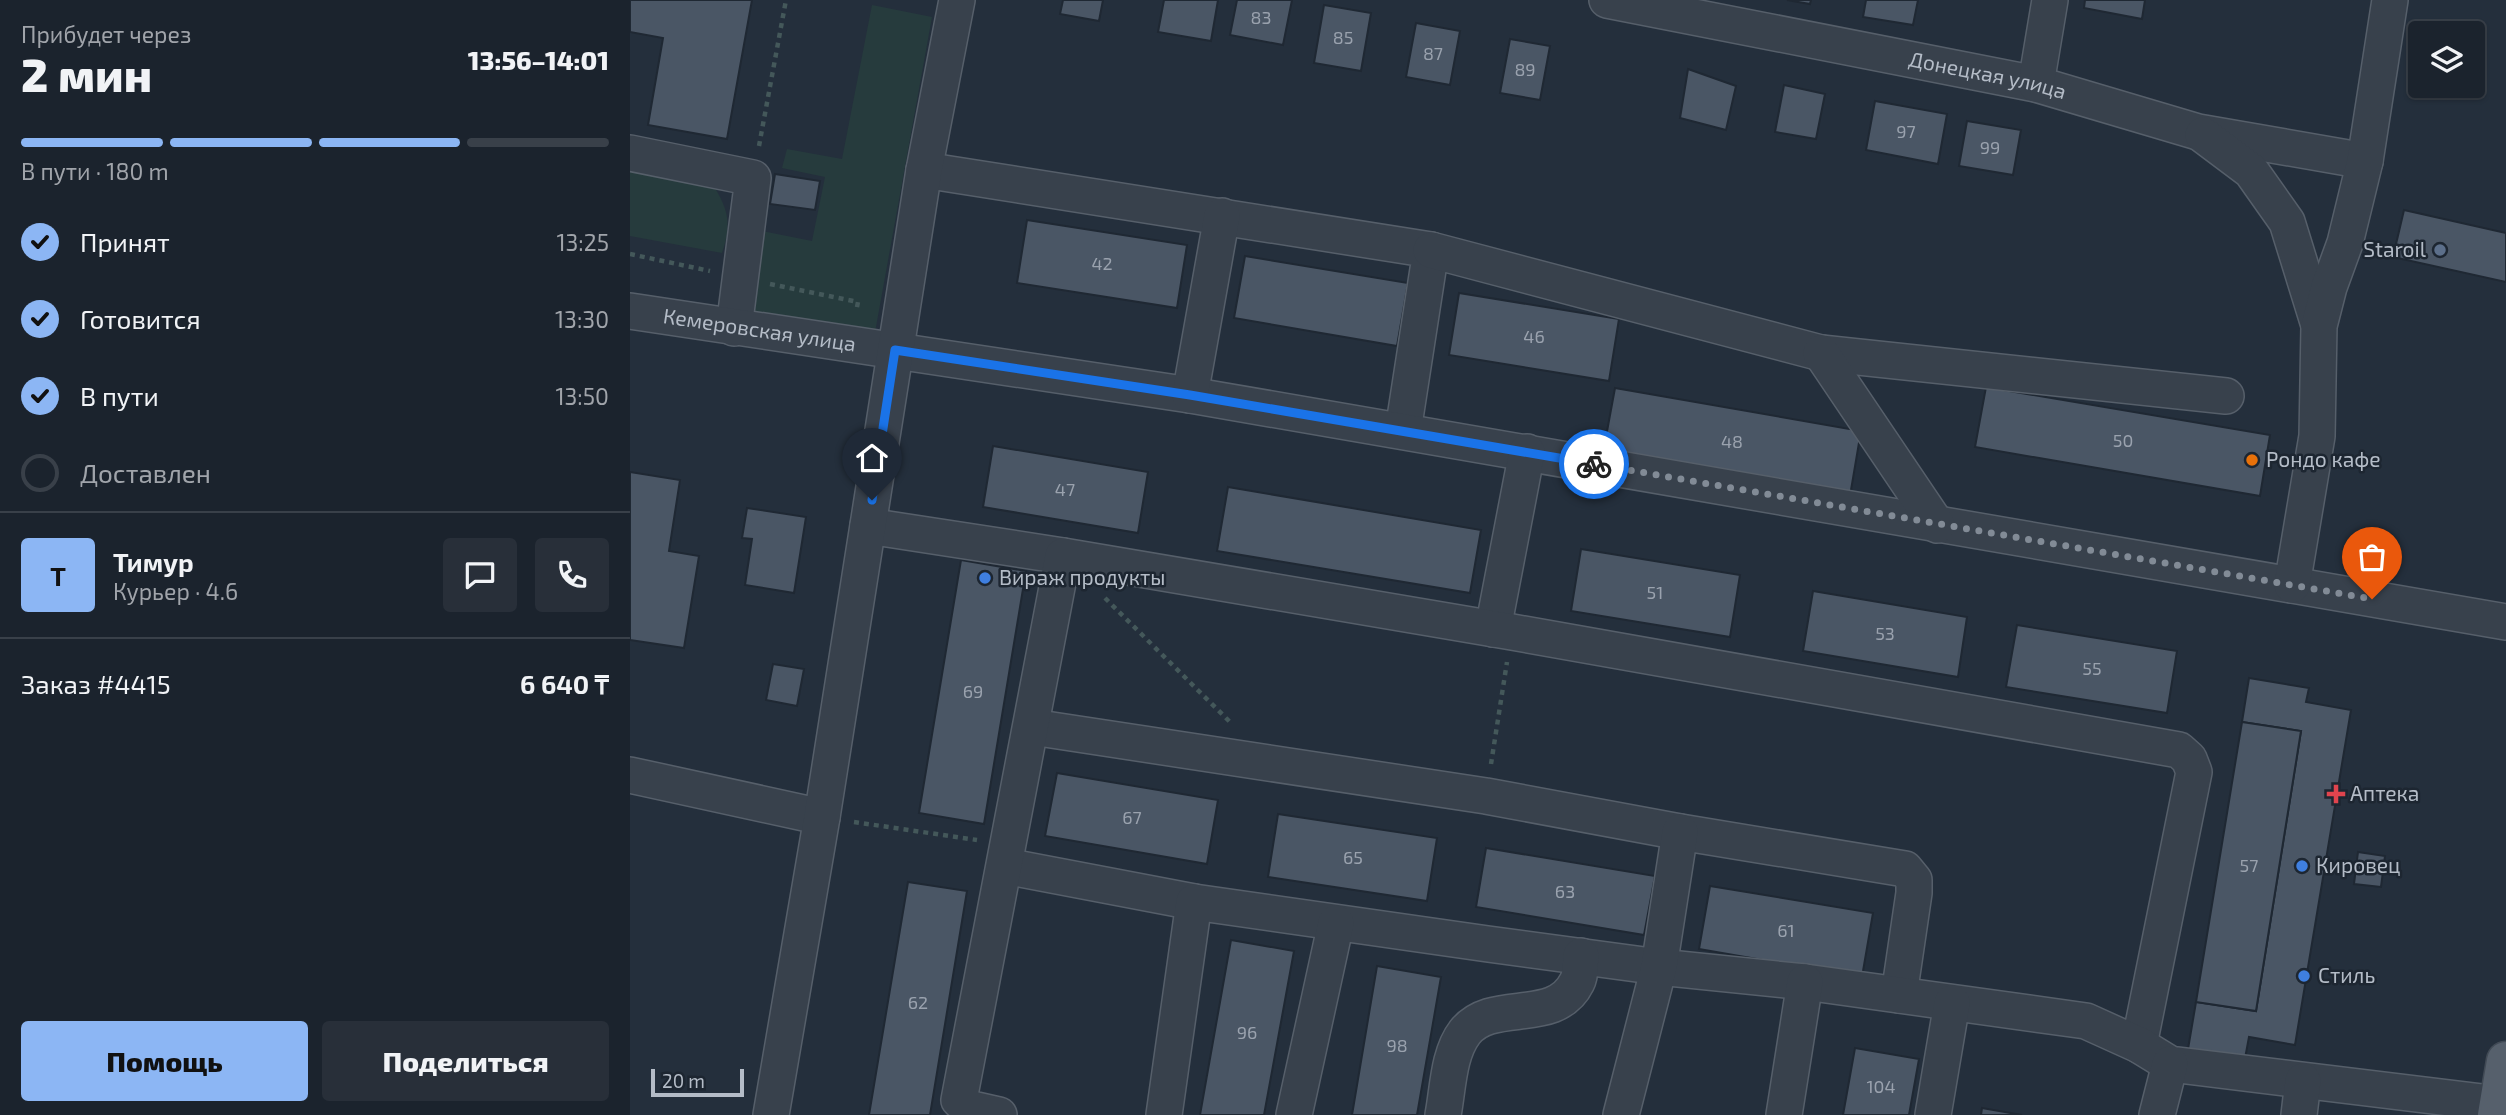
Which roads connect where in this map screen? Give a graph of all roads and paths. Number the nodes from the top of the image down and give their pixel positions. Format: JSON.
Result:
{"nodes":[{"id":1,"x":786,"y":0,"type":"edge"},
{"id":2,"x":957,"y":0,"type":"edge"},
{"id":3,"x":1607,"y":0,"type":"edge"},
{"id":4,"x":2050,"y":0,"type":"edge"},
{"id":5,"x":2390,"y":0,"type":"edge"},
{"id":6,"x":1713,"y":10,"type":"edge"},
{"id":7,"x":2036,"y":84,"type":"junction"},
{"id":8,"x":2198,"y":132,"type":"junction"},
{"id":9,"x":630,"y":153,"type":"edge"},
{"id":10,"x":2365,"y":161,"type":"junction"},
{"id":11,"x":924,"y":170,"type":"junction"},
{"id":12,"x":752,"y":178,"type":"junction"},
{"id":13,"x":1222,"y":216,"type":"junction"},
{"id":14,"x":1431,"y":250,"type":"junction"},
{"id":15,"x":630,"y":254,"type":"edge"},
{"id":16,"x":740,"y":278,"type":"junction"},
{"id":17,"x":630,"y":311,"type":"edge"},
{"id":18,"x":2319,"y":326,"type":"junction"},
{"id":19,"x":734,"y":328,"type":"junction"},
{"id":20,"x":895,"y":350,"type":"junction"},
{"id":21,"x":1821,"y":353,"type":"junction"},
{"id":22,"x":1190,"y":395,"type":"junction"},
{"id":23,"x":2226,"y":396,"type":"dead end"},
{"id":24,"x":1403,"y":431,"type":"junction"},
{"id":25,"x":1527,"y":452,"type":"junction"},
{"id":26,"x":1937,"y":525,"type":"junction"},
{"id":27,"x":868,"y":526,"type":"junction"},
{"id":28,"x":1063,"y":556,"type":"junction"},
{"id":29,"x":2292,"y":585,"type":"junction"},
{"id":30,"x":1101,"y":594,"type":"dead end"},
{"id":31,"x":2506,"y":622,"type":"edge"},
{"id":32,"x":1503,"y":630,"type":"junction"},
{"id":33,"x":1032,"y":727,"type":"junction"},
{"id":34,"x":1235,"y":727,"type":"dead end"},
{"id":35,"x":630,"y":775,"type":"edge"},
{"id":36,"x":1486,"y":796,"type":"junction"},
{"id":37,"x":822,"y":817,"type":"junction"},
{"id":38,"x":1680,"y":832,"type":"junction"},
{"id":39,"x":1007,"y":855,"type":"junction"},
{"id":40,"x":1194,"y":902,"type":"junction"},
{"id":41,"x":1336,"y":923,"type":"junction"},
{"id":42,"x":1581,"y":956,"type":"junction"},
{"id":43,"x":1658,"y":967,"type":"junction"},
{"id":44,"x":1805,"y":982,"type":"junction"},
{"id":45,"x":1899,"y":995,"type":"junction"},
{"id":46,"x":1952,"y":1003,"type":"junction"},
{"id":47,"x":2139,"y":1045,"type":"junction"},
{"id":48,"x":2506,"y":1061,"type":"edge"},
{"id":49,"x":2170,"y":1064,"type":"junction"},
{"id":50,"x":2303,"y":1081,"type":"junction"},
{"id":51,"x":2498,"y":1110,"type":"edge"},
{"id":52,"x":771,"y":1115,"type":"edge"},
{"id":53,"x":999,"y":1115,"type":"edge"},
{"id":54,"x":1164,"y":1115,"type":"edge"},
{"id":55,"x":1294,"y":1115,"type":"edge"},
{"id":56,"x":1443,"y":1115,"type":"edge"},
{"id":57,"x":1621,"y":1115,"type":"edge"},
{"id":58,"x":1784,"y":1115,"type":"edge"},
{"id":59,"x":1933,"y":1115,"type":"edge"},
{"id":60,"x":2157,"y":1115,"type":"edge"},
{"id":61,"x":2299,"y":1115,"type":"edge"}],
"edges":[{"from":1,"to":12,"type":"path"},
{"from":2,"to":11,"type":"street"},
{"from":3,"to":6,"type":"street","name":"Донецкая улица"},
{"from":4,"to":7,"type":"street"},
{"from":5,"to":10,"type":"street"},
{"from":6,"to":7,"type":"street","name":"Донецкая улица"},
{"from":7,"to":8,"type":"street","name":"Донецкая улица"},
{"from":8,"to":10,"type":"street","name":"Донецкая улица"},
{"from":8,"to":18,"type":"street"},
{"from":9,"to":12,"type":"street"},
{"from":10,"to":18,"type":"street"},
{"from":11,"to":13,"type":"street"},
{"from":11,"to":20,"type":"street"},
{"from":12,"to":16,"type":"street"},
{"from":13,"to":14,"type":"street"},
{"from":13,"to":22,"type":"street"},
{"from":14,"to":21,"type":"street"},
{"from":14,"to":24,"type":"street"},
{"from":15,"to":16,"type":"path"},
{"from":16,"to":19,"type":"street"},
{"from":17,"to":19,"type":"street","name":"Кемеровская улица"},
{"from":18,"to":29,"type":"street"},
{"from":19,"to":20,"type":"street","name":"Кемеровская улица"},
{"from":20,"to":22,"type":"street","name":"Кемеровская улица"},
{"from":20,"to":27,"type":"street"},
{"from":21,"to":23,"type":"street"},
{"from":21,"to":26,"type":"street"},
{"from":22,"to":24,"type":"street","name":"Кемеровская улица"},
{"from":24,"to":25,"type":"street","name":"Кемеровская улица"},
{"from":25,"to":26,"type":"street","name":"Кемеровская улица"},
{"from":25,"to":32,"type":"street"},
{"from":26,"to":29,"type":"street","name":"Кемеровская улица"},
{"from":27,"to":28,"type":"street"},
{"from":27,"to":37,"type":"street"},
{"from":28,"to":32,"type":"street"},
{"from":28,"to":33,"type":"street"},
{"from":29,"to":31,"type":"street","name":"Кемеровская улица"},
{"from":30,"to":34,"type":"path"},
{"from":32,"to":36,"type":"path"},
{"from":32,"to":47,"type":"street"},
{"from":33,"to":36,"type":"street"},
{"from":33,"to":39,"type":"street"},
{"from":35,"to":37,"type":"street"},
{"from":36,"to":38,"type":"street"},
{"from":37,"to":39,"type":"path"},
{"from":37,"to":52,"type":"street"},
{"from":38,"to":43,"type":"street"},
{"from":38,"to":45,"type":"street"},
{"from":39,"to":40,"type":"street"},
{"from":39,"to":53,"type":"street"},
{"from":40,"to":41,"type":"street"},
{"from":40,"to":54,"type":"street"},
{"from":41,"to":42,"type":"street"},
{"from":41,"to":55,"type":"street"},
{"from":42,"to":43,"type":"street"},
{"from":42,"to":56,"type":"street"},
{"from":43,"to":44,"type":"street"},
{"from":43,"to":57,"type":"street"},
{"from":44,"to":45,"type":"street"},
{"from":44,"to":58,"type":"street"},
{"from":45,"to":46,"type":"street"},
{"from":46,"to":47,"type":"street"},
{"from":46,"to":59,"type":"street"},
{"from":47,"to":49,"type":"street"},
{"from":48,"to":51,"type":"main road"},
{"from":49,"to":50,"type":"street"},
{"from":49,"to":60,"type":"street"},
{"from":50,"to":51,"type":"street"},
{"from":50,"to":61,"type":"street"}]}
